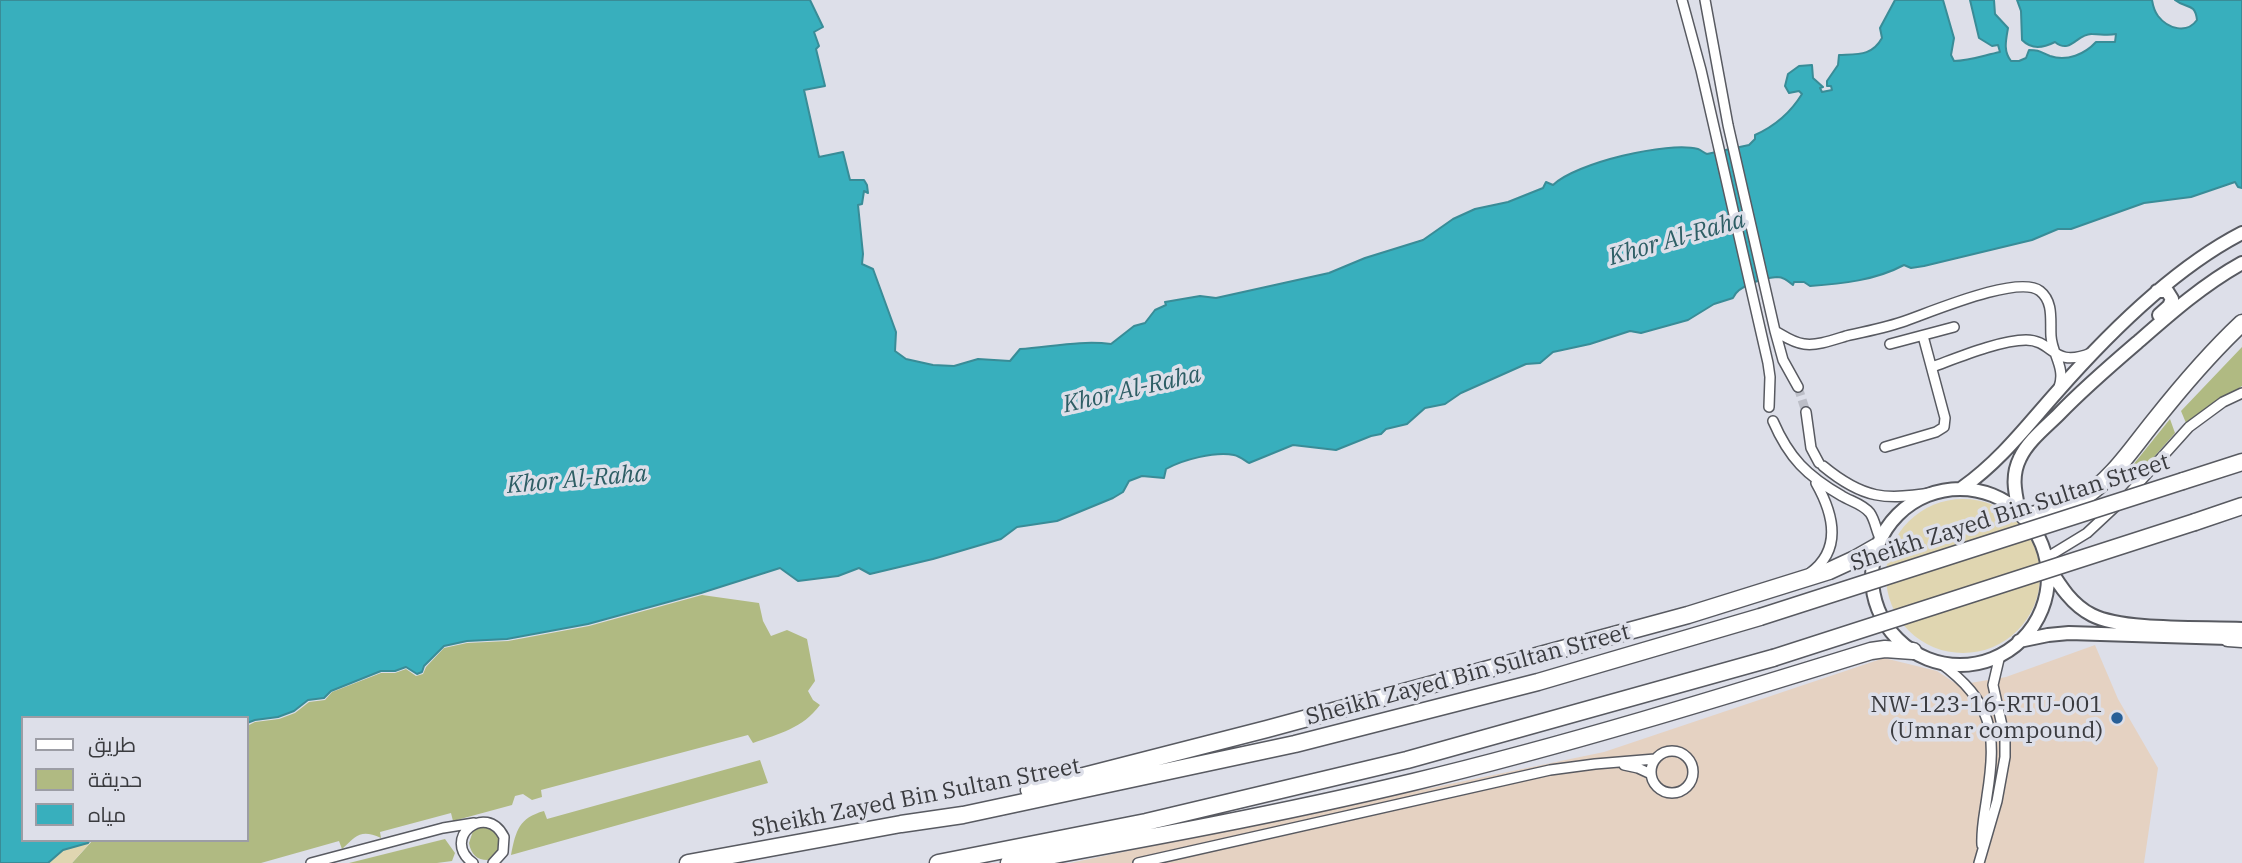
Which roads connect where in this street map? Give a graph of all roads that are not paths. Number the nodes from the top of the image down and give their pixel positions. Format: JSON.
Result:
{"nodes":[{"id":1,"x":1682,"y":0,"type":"edge"},
{"id":2,"x":1705,"y":0,"type":"edge"},
{"id":3,"x":2242,"y":233,"type":"edge"},
{"id":4,"x":2242,"y":263,"type":"edge"},
{"id":5,"x":2157,"y":292,"type":"junction"},
{"id":6,"x":2242,"y":323,"type":"edge"},
{"id":7,"x":1954,"y":327,"type":"dead end"},
{"id":8,"x":1775,"y":331,"type":"junction"},
{"id":9,"x":1923,"y":336,"type":"junction"},
{"id":10,"x":1890,"y":344,"type":"dead end"},
{"id":11,"x":2094,"y":352,"type":"junction"},
{"id":12,"x":2056,"y":355,"type":"junction"},
{"id":13,"x":2116,"y":361,"type":"junction"},
{"id":14,"x":1932,"y":367,"type":"junction"},
{"id":15,"x":1798,"y":387,"type":"tunnel mouth"},
{"id":16,"x":2057,"y":391,"type":"junction"},
{"id":17,"x":2242,"y":393,"type":"edge"},
{"id":18,"x":1769,"y":407,"type":"dead end"},
{"id":19,"x":1806,"y":412,"type":"tunnel mouth"},
{"id":20,"x":1773,"y":421,"type":"dead end"},
{"id":21,"x":1885,"y":447,"type":"dead end"},
{"id":22,"x":2242,"y":462,"type":"edge"},
{"id":23,"x":1813,"y":478,"type":"junction"},
{"id":24,"x":1962,"y":488,"type":"junction"},
{"id":25,"x":1936,"y":492,"type":"junction"},
{"id":26,"x":2242,"y":506,"type":"edge"},
{"id":27,"x":2022,"y":514,"type":"junction"},
{"id":28,"x":1878,"y":542,"type":"junction"},
{"id":29,"x":2047,"y":562,"type":"junction"},
{"id":30,"x":1784,"y":586,"type":"junction"},
{"id":31,"x":2237,"y":635,"type":"edge"},
{"id":32,"x":2019,"y":641,"type":"junction"},
{"id":33,"x":1913,"y":651,"type":"junction"},
{"id":34,"x":2000,"y":655,"type":"junction"},
{"id":35,"x":1939,"y":662,"type":"junction"},
{"id":36,"x":1656,"y":759,"type":"junction"},
{"id":37,"x":1612,"y":763,"type":"junction"},
{"id":38,"x":1651,"y":774,"type":"junction"},
{"id":39,"x":474,"y":824,"type":"junction"},
{"id":40,"x":901,"y":824,"type":"junction"},
{"id":41,"x":443,"y":828,"type":"junction"},
{"id":42,"x":461,"y":849,"type":"junction"},
{"id":43,"x":1982,"y":850,"type":"junction"},
{"id":44,"x":469,"y":862,"type":"edge"},
{"id":45,"x":312,"y":863,"type":"edge"},
{"id":46,"x":493,"y":863,"type":"edge"},
{"id":47,"x":688,"y":863,"type":"edge"},
{"id":48,"x":938,"y":863,"type":"edge"},
{"id":49,"x":1009,"y":863,"type":"edge"},
{"id":50,"x":1138,"y":863,"type":"edge"},
{"id":51,"x":1979,"y":863,"type":"edge"}],
"edges":[{"from":1,"to":18,"type":"street"},
{"from":2,"to":8,"type":"street"},
{"from":3,"to":5,"type":"main road"},
{"from":4,"to":13,"type":"main road"},
{"from":5,"to":11,"type":"main road"},
{"from":5,"to":13,"type":"main road"},
{"from":6,"to":27,"type":"highway"},
{"from":7,"to":9,"type":"street"},
{"from":8,"to":12,"type":"street"},
{"from":8,"to":15,"type":"street"},
{"from":9,"to":10,"type":"street"},
{"from":9,"to":14,"type":"street"},
{"from":11,"to":12,"type":"street"},
{"from":11,"to":16,"type":"main road"},
{"from":12,"to":14,"type":"street"},
{"from":12,"to":16,"type":"street"},
{"from":13,"to":27,"type":"main road"},
{"from":14,"to":21,"type":"street"},
{"from":16,"to":24,"type":"main road"},
{"from":17,"to":29,"type":"street"},
{"from":19,"to":25,"type":"street"},
{"from":20,"to":23,"type":"street"},
{"from":22,"to":40,"type":"highway","name":"Sheikh Zayed Bin Sultan Street","bridge":true},
{"from":23,"to":28,"type":"street"},
{"from":23,"to":30,"type":"street"},
{"from":24,"to":25,"type":"main road"},
{"from":24,"to":27,"type":"main road"},
{"from":25,"to":28,"type":"main road"},
{"from":26,"to":48,"type":"highway","bridge":true},
{"from":27,"to":29,"type":"main road"},
{"from":28,"to":30,"type":"highway"},
{"from":28,"to":33,"type":"main road"},
{"from":29,"to":31,"type":"main road"},
{"from":29,"to":32,"type":"main road"},
{"from":30,"to":40,"type":"highway"},
{"from":31,"to":32,"type":"main road"},
{"from":32,"to":34,"type":"main road"},
{"from":33,"to":35,"type":"main road"},
{"from":33,"to":49,"type":"highway"},
{"from":34,"to":35,"type":"main road"},
{"from":34,"to":43,"type":"street"},
{"from":35,"to":43,"type":"street"},
{"from":36,"to":37,"type":"street"},
{"from":36,"to":38,"type":"street"},
{"from":36,"to":38,"type":"street"},
{"from":37,"to":38,"type":"street"},
{"from":37,"to":50,"type":"street"},
{"from":39,"to":41,"type":"street"},
{"from":39,"to":42,"type":"street"},
{"from":39,"to":46,"type":"street"},
{"from":40,"to":47,"type":"highway","name":"Sheikh Zayed Bin Sultan Street"},
{"from":41,"to":42,"type":"street"},
{"from":41,"to":45,"type":"street"},
{"from":42,"to":44,"type":"street"},
{"from":43,"to":51,"type":"street"}]}
